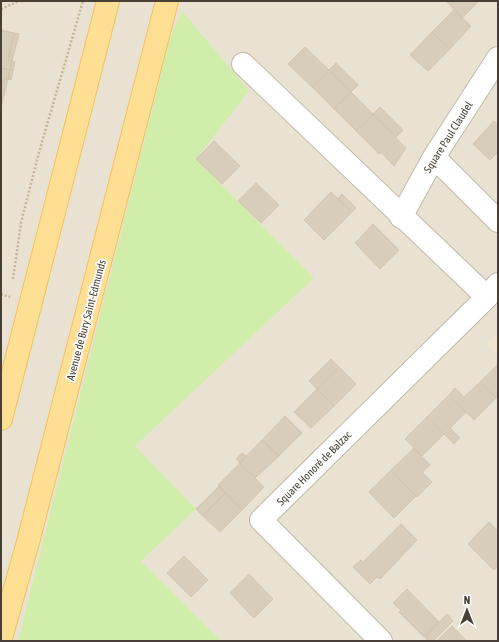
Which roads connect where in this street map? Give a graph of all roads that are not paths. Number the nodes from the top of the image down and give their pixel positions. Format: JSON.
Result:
{"nodes":[{"id":1,"x":108,"y":1,"type":"edge"},
{"id":2,"x":167,"y":1,"type":"edge"},
{"id":3,"x":498,"y":58,"type":"edge"},
{"id":4,"x":242,"y":64,"type":"dead end"},
{"id":5,"x":434,"y":157,"type":"junction"},
{"id":6,"x":401,"y":217,"type":"junction"},
{"id":7,"x":498,"y":221,"type":"edge"},
{"id":8,"x":492,"y":291,"type":"edge"},
{"id":9,"x":1,"y":419,"type":"edge"},
{"id":10,"x":1,"y":638,"type":"edge"},
{"id":11,"x":377,"y":640,"type":"edge"}],
"edges":[{"from":1,"to":9,"type":"main road"},
{"from":2,"to":10,"type":"main road","name":"Avenue de Bury Saint-Edmunds"},
{"from":3,"to":5,"type":"street","name":"Square Paul Claudel"},
{"from":4,"to":6,"type":"street"},
{"from":5,"to":6,"type":"street","name":"Square Paul Claudel"},
{"from":5,"to":7,"type":"street"},
{"from":6,"to":8,"type":"street"},
{"from":8,"to":11,"type":"street","name":"Square Honoré de Balzac"}]}
